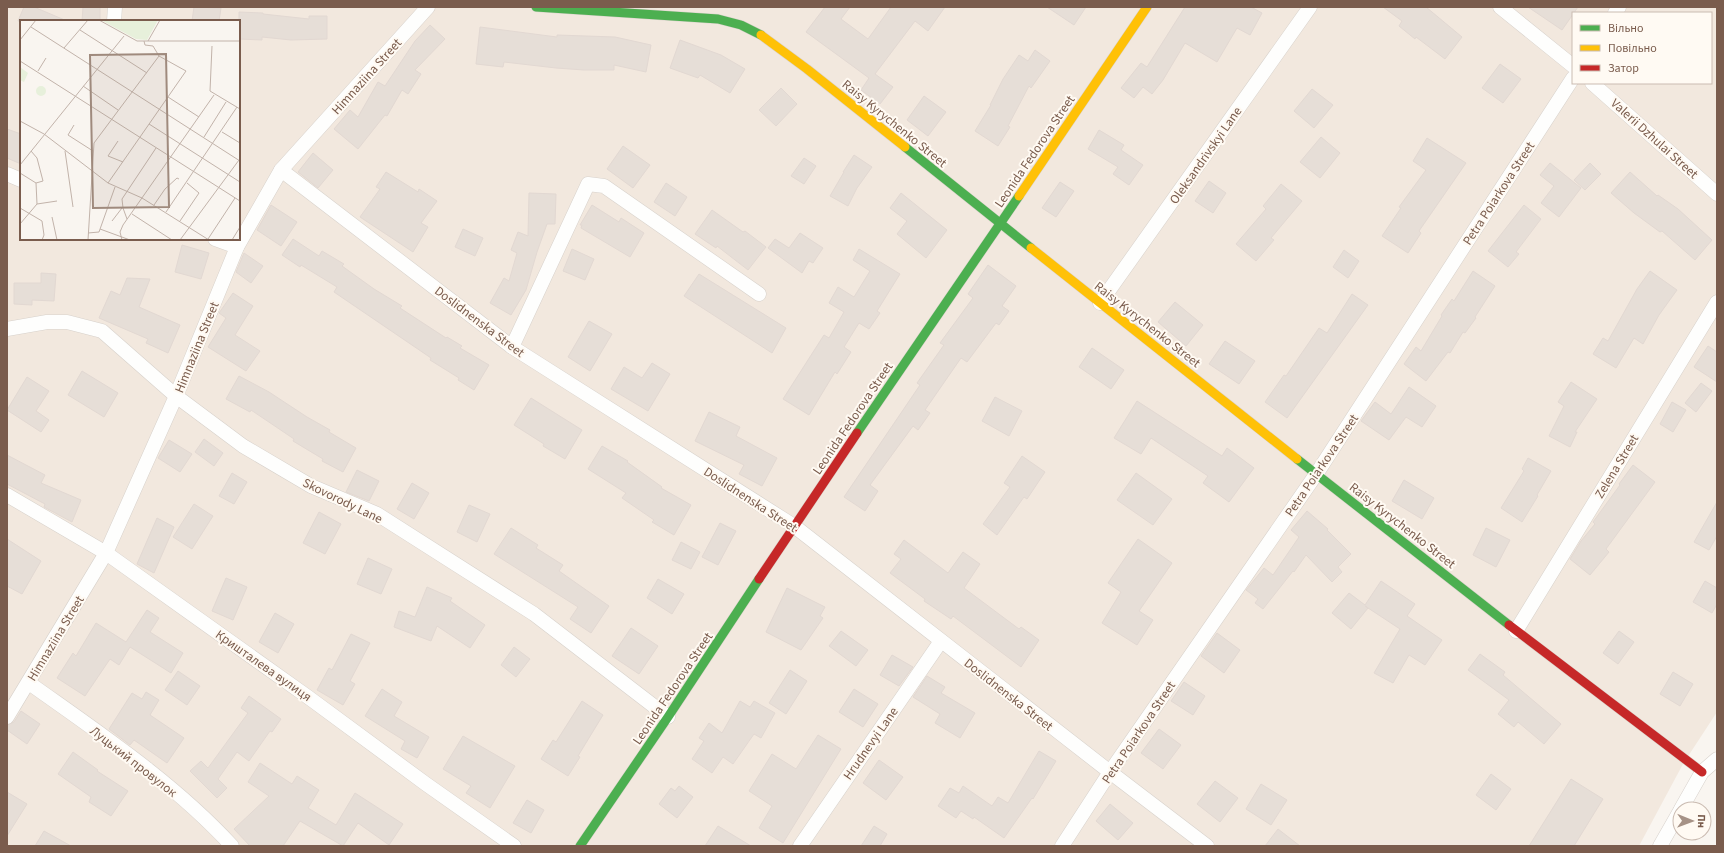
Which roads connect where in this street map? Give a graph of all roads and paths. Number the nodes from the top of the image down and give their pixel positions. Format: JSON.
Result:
{"nodes":[{"id":1,"x":115,"y":7,"type":"edge"},
{"id":2,"x":428,"y":7,"type":"edge"},
{"id":3,"x":536,"y":7,"type":"edge"},
{"id":4,"x":1147,"y":7,"type":"edge"},
{"id":5,"x":1310,"y":7,"type":"edge"},
{"id":6,"x":1500,"y":7,"type":"edge"},
{"id":7,"x":652,"y":11,"type":"edge"},
{"id":8,"x":114,"y":20,"type":"edge"},
{"id":9,"x":1572,"y":65,"type":"edge"},
{"id":10,"x":1572,"y":80,"type":"edge"},
{"id":11,"x":1593,"y":84,"type":"edge"},
{"id":12,"x":281,"y":170,"type":"junction"},
{"id":13,"x":7,"y":174,"type":"edge"},
{"id":14,"x":20,"y":180,"type":"edge"},
{"id":15,"x":1717,"y":194,"type":"edge"},
{"id":16,"x":1001,"y":224,"type":"junction"},
{"id":17,"x":218,"y":240,"type":"edge"},
{"id":18,"x":237,"y":247,"type":"junction"},
{"id":19,"x":759,"y":294,"type":"dead end"},
{"id":20,"x":1717,"y":302,"type":"edge"},
{"id":21,"x":1100,"y":303,"type":"junction"},
{"id":22,"x":7,"y":329,"type":"edge"},
{"id":23,"x":512,"y":347,"type":"junction"},
{"id":24,"x":176,"y":396,"type":"junction"},
{"id":25,"x":1317,"y":473,"type":"junction"},
{"id":26,"x":7,"y":495,"type":"edge"},
{"id":27,"x":794,"y":526,"type":"junction"},
{"id":28,"x":106,"y":553,"type":"junction"},
{"id":29,"x":1516,"y":631,"type":"junction"},
{"id":30,"x":941,"y":641,"type":"junction"},
{"id":31,"x":29,"y":683,"type":"junction"},
{"id":32,"x":7,"y":717,"type":"edge"},
{"id":33,"x":668,"y":717,"type":"junction"},
{"id":34,"x":1717,"y":758,"type":"edge"},
{"id":35,"x":1110,"y":772,"type":"junction"},
{"id":36,"x":1702,"y":772,"type":"junction"},
{"id":37,"x":1686,"y":801,"type":"edge"},
{"id":38,"x":1672,"y":825,"type":"edge"},
{"id":39,"x":232,"y":846,"type":"edge"},
{"id":40,"x":514,"y":846,"type":"edge"},
{"id":41,"x":580,"y":846,"type":"edge"},
{"id":42,"x":800,"y":846,"type":"edge"},
{"id":43,"x":1062,"y":846,"type":"edge"},
{"id":44,"x":1207,"y":846,"type":"edge"},
{"id":45,"x":1660,"y":846,"type":"edge"}],
"edges":[{"from":1,"to":8,"type":"street"},
{"from":2,"to":12,"type":"street","name":"Himnaziina Street"},
{"from":3,"to":7,"type":"street","name":"Raisy Kyrychenko Street"},
{"from":4,"to":16,"type":"street","name":"Leonida Fedorova Street"},
{"from":5,"to":21,"type":"street","name":"Oleksandrivskyi Lane"},
{"from":6,"to":9,"type":"street"},
{"from":7,"to":16,"type":"street","name":"Raisy Kyrychenko Street"},
{"from":10,"to":25,"type":"street","name":"Petra Poiarkova Street"},
{"from":11,"to":15,"type":"street","name":"Valerii Dzhulai Street"},
{"from":12,"to":18,"type":"street","name":"Himnaziina Street"},
{"from":12,"to":23,"type":"street","name":"Doslidnenska Street"},
{"from":13,"to":14,"type":"street"},
{"from":16,"to":21,"type":"street","name":"Raisy Kyrychenko Street"},
{"from":16,"to":27,"type":"street","name":"Leonida Fedorova Street"},
{"from":17,"to":18,"type":"street"},
{"from":18,"to":24,"type":"street","name":"Himnaziina Street"},
{"from":19,"to":23,"type":"street"},
{"from":20,"to":29,"type":"street","name":"Zelena Street"},
{"from":21,"to":25,"type":"street","name":"Raisy Kyrychenko Street"},
{"from":22,"to":24,"type":"street","name":"Skovorody Lane"},
{"from":23,"to":27,"type":"street","name":"Doslidnenska Street"},
{"from":24,"to":28,"type":"street","name":"Himnaziina Street"},
{"from":24,"to":33,"type":"street","name":"Skovorody Lane"},
{"from":25,"to":29,"type":"street","name":"Raisy Kyrychenko Street"},
{"from":25,"to":35,"type":"street","name":"Petra Poiarkova Street"},
{"from":26,"to":28,"type":"street","name":"Кришталева вулиця"},
{"from":27,"to":30,"type":"street","name":"Doslidnenska Street"},
{"from":27,"to":33,"type":"street","name":"Leonida Fedorova Street"},
{"from":28,"to":31,"type":"street","name":"Himnaziina Street"},
{"from":28,"to":40,"type":"street","name":"Кришталева вулиця"},
{"from":29,"to":36,"type":"street","name":"Raisy Kyrychenko Street"},
{"from":30,"to":35,"type":"street","name":"Doslidnenska Street"},
{"from":30,"to":42,"type":"street","name":"Hrudnevyi Lane"},
{"from":31,"to":32,"type":"street","name":"Himnaziina Street"},
{"from":31,"to":39,"type":"street","name":"Луцький провулок"},
{"from":33,"to":41,"type":"street","name":"Leonida Fedorova Street"},
{"from":34,"to":36,"type":"street"},
{"from":35,"to":43,"type":"street","name":"Petra Poiarkova Street"},
{"from":35,"to":44,"type":"street","name":"Doslidnenska Street"},
{"from":36,"to":37,"type":"street"},
{"from":38,"to":45,"type":"street"}]}
